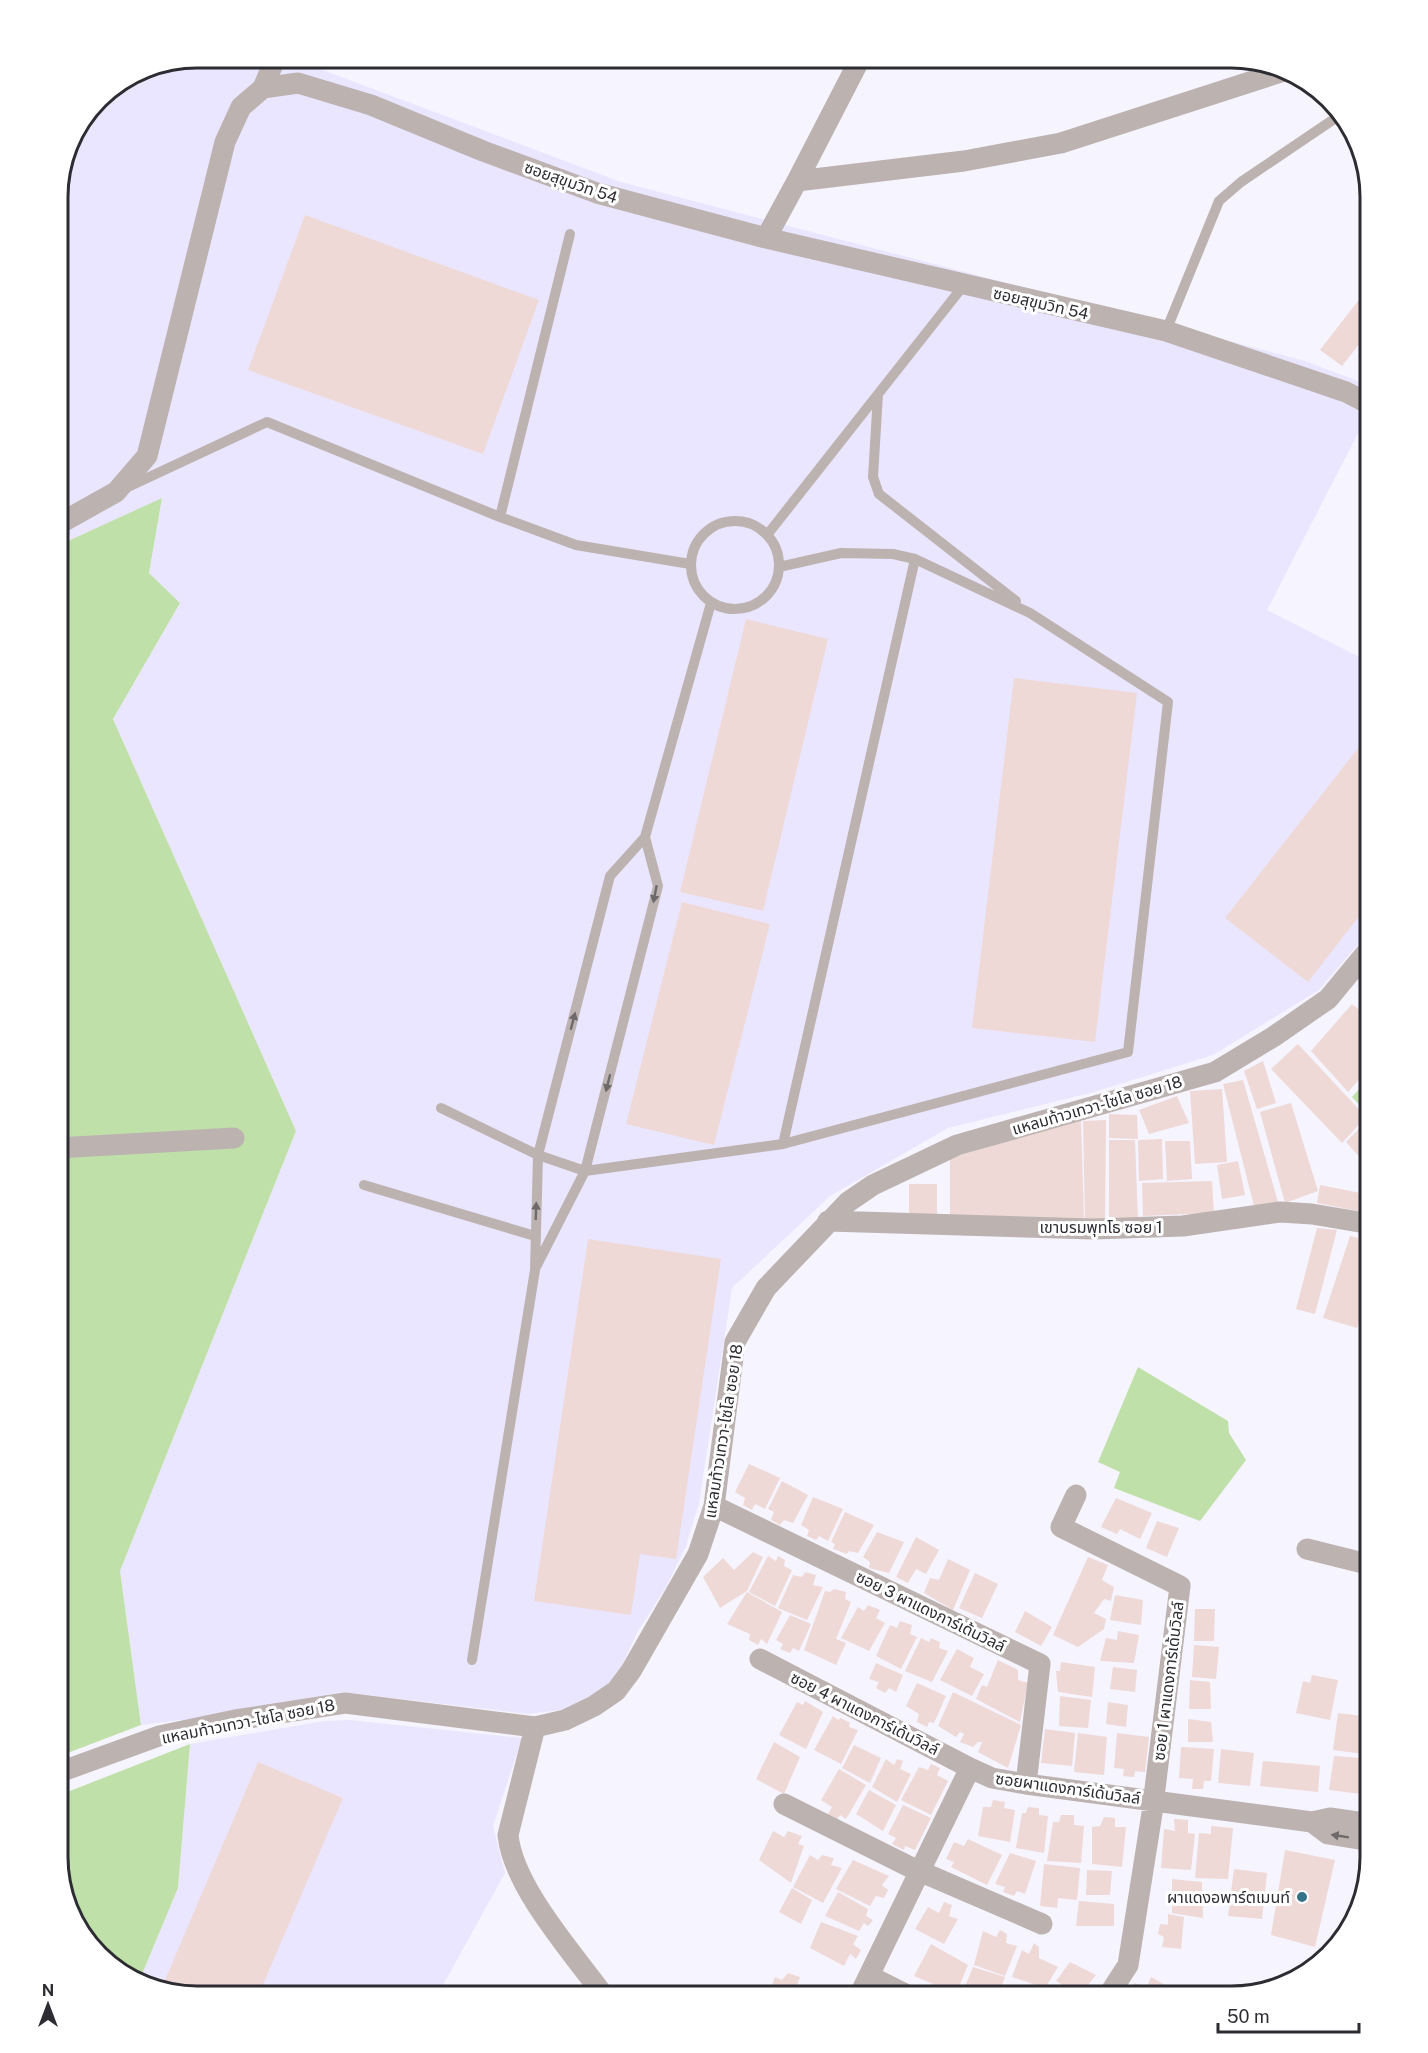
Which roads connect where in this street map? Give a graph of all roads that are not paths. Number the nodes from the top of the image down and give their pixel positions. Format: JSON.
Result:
{"nodes":[{"id":1,"x":271,"y":67,"type":"edge"},
{"id":2,"x":856,"y":68,"type":"edge"},
{"id":3,"x":1274,"y":74,"type":"edge"},
{"id":4,"x":262,"y":88,"type":"junction"},
{"id":5,"x":1334,"y":119,"type":"edge"},
{"id":6,"x":797,"y":181,"type":"junction"},
{"id":7,"x":570,"y":234,"type":"dead end"},
{"id":8,"x":766,"y":238,"type":"junction"},
{"id":9,"x":964,"y":285,"type":"junction"},
{"id":10,"x":1166,"y":331,"type":"junction"},
{"id":11,"x":878,"y":394,"type":"junction"},
{"id":12,"x":1360,"y":400,"type":"edge"},
{"id":13,"x":116,"y":492,"type":"junction"},
{"id":14,"x":500,"y":517,"type":"junction"},
{"id":15,"x":68,"y":519,"type":"edge"},
{"id":16,"x":767,"y":535,"type":"junction"},
{"id":17,"x":915,"y":559,"type":"junction"},
{"id":18,"x":690,"y":564,"type":"junction"},
{"id":19,"x":779,"y":567,"type":"junction"},
{"id":20,"x":711,"y":603,"type":"junction"},
{"id":21,"x":1030,"y":613,"type":"junction"},
{"id":22,"x":645,"y":837,"type":"junction"},
{"id":23,"x":1360,"y":960,"type":"edge"},
{"id":24,"x":441,"y":1108,"type":"dead end"},
{"id":25,"x":234,"y":1138,"type":"dead end"},
{"id":26,"x":783,"y":1144,"type":"junction"},
{"id":27,"x":67,"y":1147,"type":"edge"},
{"id":28,"x":538,"y":1155,"type":"junction"},
{"id":29,"x":585,"y":1170,"type":"junction"},
{"id":30,"x":364,"y":1185,"type":"dead end"},
{"id":31,"x":828,"y":1221,"type":"junction"},
{"id":32,"x":1360,"y":1222,"type":"edge"},
{"id":33,"x":536,"y":1236,"type":"junction"},
{"id":34,"x":535,"y":1270,"type":"junction"},
{"id":35,"x":1076,"y":1495,"type":"dead end"},
{"id":36,"x":714,"y":1506,"type":"junction"},
{"id":37,"x":1307,"y":1549,"type":"dead end"},
{"id":38,"x":1360,"y":1562,"type":"edge"},
{"id":39,"x":760,"y":1659,"type":"dead end"},
{"id":40,"x":472,"y":1660,"type":"dead end"},
{"id":41,"x":535,"y":1726,"type":"junction"},
{"id":42,"x":970,"y":1768,"type":"junction"},
{"id":43,"x":67,"y":1769,"type":"edge"},
{"id":44,"x":1026,"y":1784,"type":"junction"},
{"id":45,"x":1153,"y":1801,"type":"junction"},
{"id":46,"x":784,"y":1804,"type":"dead end"},
{"id":47,"x":1312,"y":1822,"type":"junction"},
{"id":48,"x":1360,"y":1822,"type":"edge"},
{"id":49,"x":1360,"y":1839,"type":"edge"},
{"id":50,"x":921,"y":1872,"type":"junction"},
{"id":51,"x":1042,"y":1924,"type":"dead end"},
{"id":52,"x":869,"y":1976,"type":"junction"},
{"id":53,"x":596,"y":1985,"type":"edge"},
{"id":54,"x":864,"y":1986,"type":"edge"},
{"id":55,"x":888,"y":1986,"type":"edge"},
{"id":56,"x":1115,"y":1986,"type":"edge"}],
"edges":[{"from":1,"to":4,"type":"street"},
{"from":2,"to":6,"type":"street"},
{"from":3,"to":6,"type":"street"},
{"from":4,"to":8,"type":"street","name":"ซอยสุขุมวิท 54"},
{"from":4,"to":13,"type":"street"},
{"from":5,"to":10,"type":"lane"},
{"from":6,"to":8,"type":"street"},
{"from":7,"to":14,"type":"lane"},
{"from":8,"to":9,"type":"street","name":"ซอยสุขุมวิท 54"},
{"from":9,"to":10,"type":"street","name":"ซอยสุขุมวิท 54"},
{"from":9,"to":11,"type":"lane"},
{"from":10,"to":12,"type":"street","name":"ซอยสุขุมวิท 54"},
{"from":11,"to":16,"type":"lane"},
{"from":11,"to":21,"type":"lane"},
{"from":13,"to":14,"type":"lane"},
{"from":13,"to":15,"type":"street"},
{"from":14,"to":18,"type":"lane"},
{"from":16,"to":18,"type":"lane"},
{"from":16,"to":19,"type":"lane"},
{"from":17,"to":19,"type":"lane"},
{"from":17,"to":21,"type":"lane"},
{"from":17,"to":26,"type":"lane"},
{"from":18,"to":20,"type":"lane"},
{"from":19,"to":20,"type":"lane"},
{"from":20,"to":22,"type":"lane"},
{"from":21,"to":26,"type":"lane"},
{"from":28,"to":22,"type":"lane","one_way":true},
{"from":22,"to":29,"type":"lane","one_way":true},
{"from":23,"to":31,"type":"street","name":"แหลมท้าวเทวา-ไซโล ซอย 18"},
{"from":24,"to":28,"type":"lane"},
{"from":25,"to":27,"type":"street"},
{"from":26,"to":29,"type":"lane"},
{"from":28,"to":29,"type":"lane"},
{"from":33,"to":28,"type":"lane","one_way":true},
{"from":29,"to":34,"type":"lane"},
{"from":30,"to":33,"type":"lane"},
{"from":31,"to":32,"type":"street","name":"เขาบรมพุทโธ ซอย 1"},
{"from":31,"to":36,"type":"street","name":"แหลมท้าวเทวา-ไซโล ซอย 18"},
{"from":33,"to":34,"type":"lane"},
{"from":34,"to":40,"type":"lane"},
{"from":35,"to":45,"type":"street","name":"ซอย 1 ผาแดงการ์เด้นวิลล์"},
{"from":36,"to":41,"type":"street","name":"แหลมท้าวเทวา-ไซโล ซอย 18"},
{"from":36,"to":44,"type":"street","name":"ซอย 3 ผาแดงการ์เด้นวิลล์"},
{"from":37,"to":38,"type":"street"},
{"from":39,"to":42,"type":"street","name":"ซอย 4 ผาแดงการ์เด้นวิลล์"},
{"from":41,"to":43,"type":"street","name":"แหลมท้าวเทวา-ไซโล ซอย 18"},
{"from":41,"to":53,"type":"street"},
{"from":42,"to":44,"type":"street","name":"ซอยผาแดงการ์เด้นวิลล์"},
{"from":42,"to":50,"type":"street"},
{"from":44,"to":45,"type":"street","name":"ซอยผาแดงการ์เด้นวิลล์"},
{"from":45,"to":47,"type":"street","name":"ซอยผาแดงการ์เด้นวิลล์"},
{"from":45,"to":56,"type":"street"},
{"from":46,"to":50,"type":"street"},
{"from":47,"to":48,"type":"street","name":"ซอยผาแดงการ์เด้นวิลล์"},
{"from":49,"to":47,"type":"street","name":"ซอยผาแดงการ์เด้นวิลล์","one_way":true},
{"from":50,"to":51,"type":"street"},
{"from":50,"to":52,"type":"street"},
{"from":52,"to":54,"type":"street"},
{"from":52,"to":55,"type":"street"}]}
